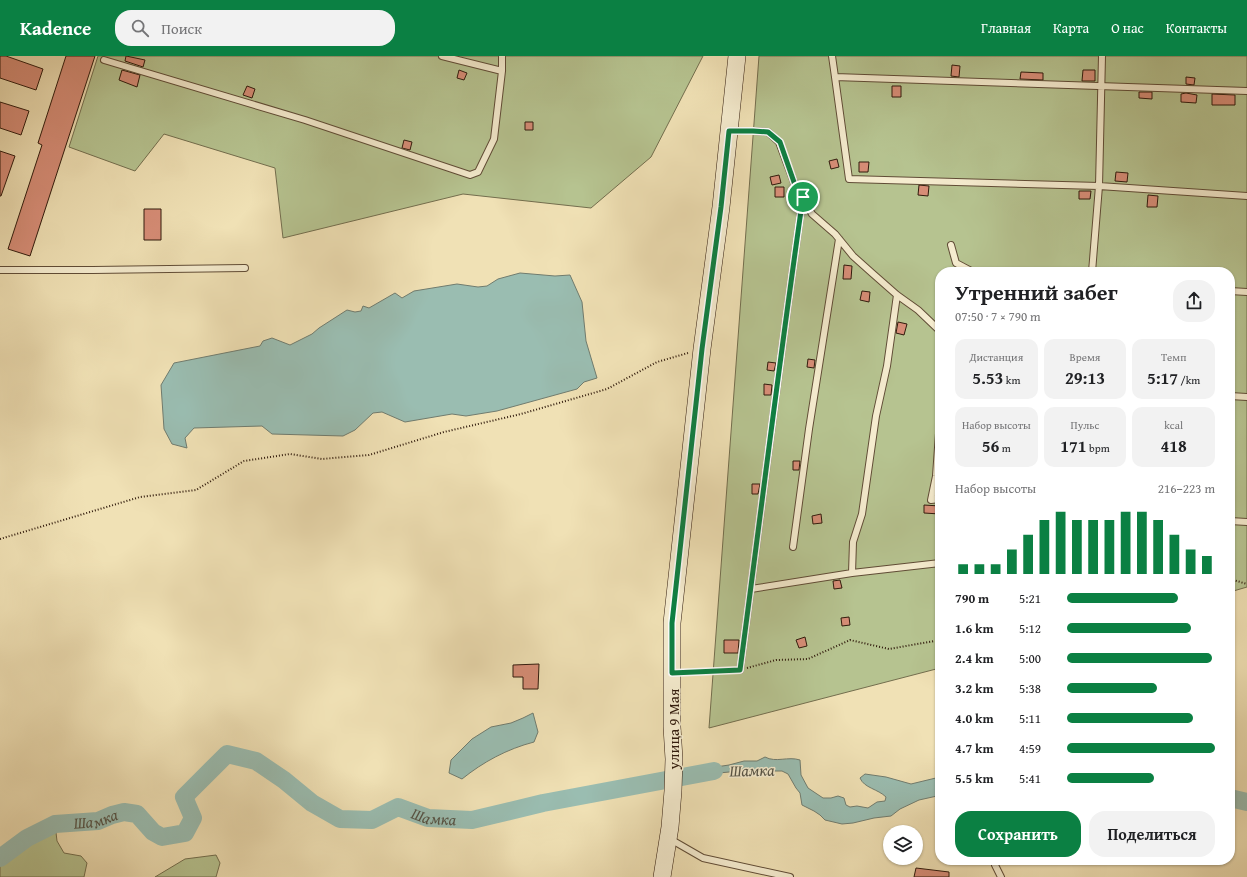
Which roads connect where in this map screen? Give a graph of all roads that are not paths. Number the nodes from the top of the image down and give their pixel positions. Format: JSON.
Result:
{"nodes":[{"id":1,"x":442,"y":56,"type":"edge"},
{"id":2,"x":502,"y":56,"type":"edge"},
{"id":3,"x":737,"y":56,"type":"edge"},
{"id":4,"x":832,"y":56,"type":"edge"},
{"id":5,"x":1102,"y":56,"type":"edge"},
{"id":6,"x":104,"y":60,"type":"dead end"},
{"id":7,"x":502,"y":71,"type":"junction"},
{"id":8,"x":835,"y":77,"type":"junction"},
{"id":9,"x":1101,"y":86,"type":"junction"},
{"id":10,"x":1247,"y":91,"type":"edge"},
{"id":11,"x":729,"y":131,"type":"junction"},
{"id":12,"x":1099,"y":186,"type":"junction"},
{"id":13,"x":1247,"y":196,"type":"edge"},
{"id":14,"x":803,"y":197,"type":"junction"},
{"id":15,"x":839,"y":239,"type":"junction"},
{"id":16,"x":951,"y":245,"type":"dead end"},
{"id":17,"x":964,"y":267,"type":"edge"},
{"id":18,"x":1092,"y":267,"type":"edge"},
{"id":19,"x":245,"y":268,"type":"dead end"},
{"id":20,"x":0,"y":270,"type":"edge"},
{"id":21,"x":1235,"y":291,"type":"edge"},
{"id":22,"x":1247,"y":292,"type":"edge"},
{"id":23,"x":897,"y":295,"type":"junction"},
{"id":24,"x":935,"y":325,"type":"edge"},
{"id":25,"x":1235,"y":396,"type":"edge"},
{"id":26,"x":1247,"y":397,"type":"edge"},
{"id":27,"x":935,"y":481,"type":"edge"},
{"id":28,"x":935,"y":500,"type":"edge"},
{"id":29,"x":1235,"y":521,"type":"edge"},
{"id":30,"x":1247,"y":522,"type":"edge"},
{"id":31,"x":793,"y":548,"type":"dead end"},
{"id":32,"x":935,"y":564,"type":"edge"},
{"id":33,"x":852,"y":573,"type":"junction"},
{"id":34,"x":751,"y":589,"type":"junction"},
{"id":35,"x":740,"y":670,"type":"road end"},
{"id":36,"x":669,"y":838,"type":"junction"},
{"id":37,"x":995,"y":865,"type":"dead end"},
{"id":38,"x":662,"y":877,"type":"edge"},
{"id":39,"x":790,"y":877,"type":"edge"},
{"id":40,"x":1001,"y":877,"type":"edge"}],
"edges":[{"from":1,"to":7,"type":"lane"},
{"from":2,"to":7,"type":"lane"},
{"from":3,"to":11,"type":"main road","name":"улица 9 Мая"},
{"from":4,"to":8,"type":"lane"},
{"from":5,"to":9,"type":"lane"},
{"from":6,"to":7,"type":"lane"},
{"from":8,"to":9,"type":"lane"},
{"from":8,"to":12,"type":"lane"},
{"from":9,"to":10,"type":"lane"},
{"from":9,"to":12,"type":"lane"},
{"from":11,"to":14,"type":"lane"},
{"from":11,"to":36,"type":"main road","name":"улица 9 Мая"},
{"from":12,"to":13,"type":"lane"},
{"from":12,"to":18,"type":"lane"},
{"from":14,"to":15,"type":"lane"},
{"from":14,"to":34,"type":"lane"},
{"from":15,"to":23,"type":"lane"},
{"from":15,"to":31,"type":"lane"},
{"from":16,"to":17,"type":"lane"},
{"from":19,"to":20,"type":"lane"},
{"from":21,"to":22,"type":"lane"},
{"from":23,"to":24,"type":"lane"},
{"from":23,"to":33,"type":"lane"},
{"from":25,"to":26,"type":"lane"},
{"from":27,"to":28,"type":"lane"},
{"from":29,"to":30,"type":"lane"},
{"from":32,"to":33,"type":"lane"},
{"from":33,"to":34,"type":"lane"},
{"from":34,"to":35,"type":"lane"},
{"from":36,"to":38,"type":"main road","name":"улица 9 Мая"},
{"from":36,"to":39,"type":"lane"},
{"from":37,"to":40,"type":"lane"}]}
